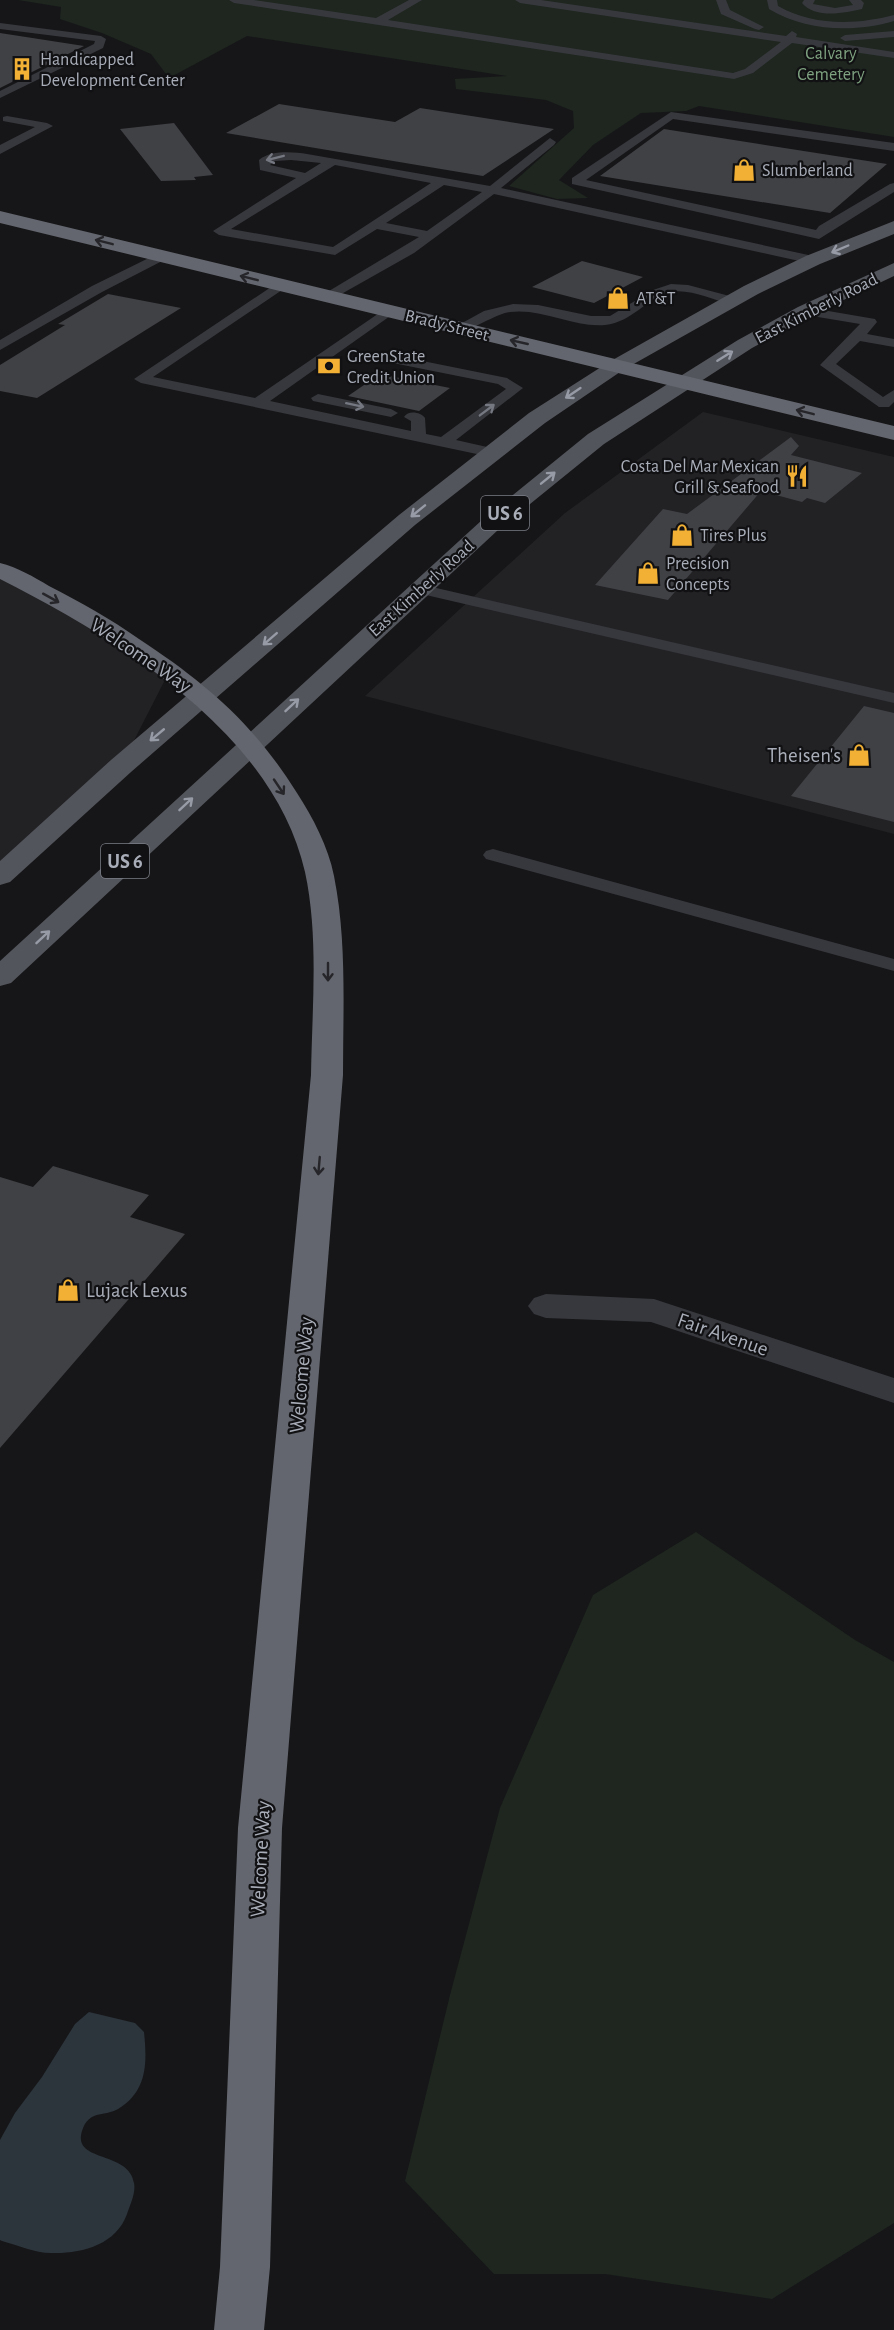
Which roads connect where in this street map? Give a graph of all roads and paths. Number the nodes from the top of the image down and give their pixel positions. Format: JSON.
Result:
{"nodes":[{"id":1,"x":234,"y":0,"type":"edge"},
{"id":2,"x":417,"y":0,"type":"edge"},
{"id":3,"x":520,"y":0,"type":"edge"},
{"id":4,"x":721,"y":0,"type":"edge"},
{"id":5,"x":772,"y":0,"type":"edge"},
{"id":6,"x":810,"y":0,"type":"edge"},
{"id":7,"x":856,"y":3,"type":"edge"},
{"id":8,"x":870,"y":8,"type":"dead end"},
{"id":9,"x":882,"y":10,"type":"dead end"},
{"id":10,"x":894,"y":11,"type":"edge"},
{"id":11,"x":894,"y":18,"type":"edge"},
{"id":12,"x":375,"y":23,"type":"junction"},
{"id":13,"x":0,"y":26,"type":"edge"},
{"id":14,"x":894,"y":34,"type":"edge"},
{"id":15,"x":791,"y":37,"type":"junction"},
{"id":16,"x":894,"y":55,"type":"edge"},
{"id":17,"x":0,"y":95,"type":"edge"},
{"id":18,"x":7,"y":119,"type":"dead end"},
{"id":19,"x":550,"y":142,"type":"dead end"},
{"id":20,"x":894,"y":147,"type":"edge"},
{"id":21,"x":0,"y":150,"type":"edge"},
{"id":22,"x":333,"y":161,"type":"junction"},
{"id":23,"x":306,"y":177,"type":"junction"},
{"id":24,"x":443,"y":180,"type":"junction"},
{"id":25,"x":894,"y":187,"type":"edge"},
{"id":26,"x":492,"y":190,"type":"junction"},
{"id":27,"x":0,"y":217,"type":"edge"},
{"id":28,"x":374,"y":225,"type":"junction"},
{"id":29,"x":894,"y":227,"type":"edge"},
{"id":30,"x":429,"y":235,"type":"junction"},
{"id":31,"x":160,"y":256,"type":"junction"},
{"id":32,"x":813,"y":260,"type":"junction"},
{"id":33,"x":894,"y":269,"type":"edge"},
{"id":34,"x":280,"y":285,"type":"junction"},
{"id":35,"x":329,"y":297,"type":"junction"},
{"id":36,"x":732,"y":300,"type":"junction"},
{"id":37,"x":388,"y":311,"type":"junction"},
{"id":38,"x":805,"y":311,"type":"junction"},
{"id":39,"x":460,"y":328,"type":"junction"},
{"id":40,"x":857,"y":336,"type":"junction"},
{"id":41,"x":894,"y":343,"type":"edge"},
{"id":42,"x":0,"y":346,"type":"edge"},
{"id":43,"x":378,"y":356,"type":"dead end"},
{"id":44,"x":616,"y":366,"type":"junction"},
{"id":45,"x":683,"y":382,"type":"junction"},
{"id":46,"x":318,"y":398,"type":"dead end"},
{"id":47,"x":889,"y":399,"type":"edge"},
{"id":48,"x":258,"y":403,"type":"junction"},
{"id":49,"x":391,"y":413,"type":"dead end"},
{"id":50,"x":411,"y":417,"type":"dead end"},
{"id":51,"x":862,"y":425,"type":"junction"},
{"id":52,"x":894,"y":433,"type":"edge"},
{"id":53,"x":419,"y":437,"type":"junction"},
{"id":54,"x":444,"y":442,"type":"junction"},
{"id":55,"x":491,"y":452,"type":"junction"},
{"id":56,"x":0,"y":570,"type":"edge"},
{"id":57,"x":419,"y":589,"type":"junction"},
{"id":58,"x":202,"y":698,"type":"junction"},
{"id":59,"x":894,"y":698,"type":"edge"},
{"id":60,"x":249,"y":745,"type":"junction"},
{"id":61,"x":493,"y":855,"type":"dead end"},
{"id":62,"x":0,"y":876,"type":"edge"},
{"id":63,"x":894,"y":965,"type":"edge"},
{"id":64,"x":0,"y":977,"type":"edge"},
{"id":65,"x":546,"y":1306,"type":"dead end"},
{"id":66,"x":894,"y":1391,"type":"edge"},
{"id":67,"x":239,"y":2330,"type":"edge"}],
"edges":[{"from":1,"to":12,"type":"lane"},
{"from":2,"to":12,"type":"lane"},
{"from":3,"to":15,"type":"lane"},
{"from":4,"to":15,"type":"lane"},
{"from":5,"to":11,"type":"lane"},
{"from":6,"to":7,"type":"lane"},
{"from":7,"to":8,"type":"lane"},
{"from":9,"to":10,"type":"lane"},
{"from":12,"to":15,"type":"lane"},
{"from":13,"to":17,"type":"lane"},
{"from":14,"to":15,"type":"lane"},
{"from":15,"to":16,"type":"lane"},
{"from":18,"to":21,"type":"lane"},
{"from":19,"to":26,"type":"lane"},
{"from":20,"to":25,"type":"lane"},
{"from":22,"to":23,"type":"lane"},
{"from":22,"to":23,"type":"lane","one_way":true},
{"from":22,"to":24,"type":"lane"},
{"from":23,"to":28,"type":"lane"},
{"from":24,"to":26,"type":"lane"},
{"from":24,"to":28,"type":"lane"},
{"from":26,"to":30,"type":"lane"},
{"from":26,"to":32,"type":"lane"},
{"from":31,"to":27,"type":"highway","name":"Brady Street","one_way":true},
{"from":28,"to":30,"type":"lane"},
{"from":29,"to":32,"type":"main road","name":"East Kimberly Road","number":"US 6","one_way":true},
{"from":30,"to":35,"type":"lane"},
{"from":34,"to":31,"type":"highway","name":"Brady Street","one_way":true},
{"from":31,"to":42,"type":"lane"},
{"from":32,"to":36,"type":"main road","name":"East Kimberly Road","number":"US 6"},
{"from":33,"to":38,"type":"main road","name":"East Kimberly Road","number":"US 6"},
{"from":34,"to":35,"type":"highway","name":"Brady Street"},
{"from":34,"to":48,"type":"lane"},
{"from":35,"to":37,"type":"highway","name":"Brady Street"},
{"from":36,"to":39,"type":"lane"},
{"from":36,"to":44,"type":"main road","name":"East Kimberly Road","number":"US 6"},
{"from":37,"to":39,"type":"highway","name":"Brady Street"},
{"from":37,"to":48,"type":"lane"},
{"from":38,"to":40,"type":"lane"},
{"from":45,"to":38,"type":"main road","name":"East Kimberly Road","number":"US 6","one_way":true},
{"from":44,"to":39,"type":"highway","name":"Brady Street","one_way":true},
{"from":40,"to":41,"type":"lane"},
{"from":40,"to":47,"type":"lane"},
{"from":54,"to":43,"type":"lane","one_way":true},
{"from":44,"to":45,"type":"highway","name":"Brady Street"},
{"from":44,"to":55,"type":"main road","name":"East Kimberly Road","number":"US 6","one_way":true},
{"from":51,"to":45,"type":"highway","name":"Brady Street","one_way":true},
{"from":57,"to":45,"type":"main road","name":"East Kimberly Road","number":"US 6","one_way":true},
{"from":46,"to":49,"type":"lane","one_way":true},
{"from":47,"to":51,"type":"lane"},
{"from":48,"to":53,"type":"lane"},
{"from":50,"to":53,"type":"lane"},
{"from":51,"to":52,"type":"highway","name":"Brady Street"},
{"from":53,"to":54,"type":"lane"},
{"from":54,"to":55,"type":"lane"},
{"from":55,"to":58,"type":"main road","name":"East Kimberly Road","number":"US 6","one_way":true},
{"from":56,"to":58,"type":"highway","name":"Welcome Way","one_way":true},
{"from":57,"to":59,"type":"lane"},
{"from":60,"to":57,"type":"main road","name":"East Kimberly Road","number":"US 6","one_way":true},
{"from":58,"to":60,"type":"highway","name":"Welcome Way"},
{"from":58,"to":62,"type":"main road","name":"East Kimberly Road","number":"US 6","one_way":true},
{"from":64,"to":60,"type":"main road","name":"East Kimberly Road","number":"US 6","one_way":true},
{"from":60,"to":67,"type":"highway","name":"Welcome Way","one_way":true},
{"from":61,"to":63,"type":"lane"},
{"from":65,"to":66,"type":"street","name":"Fair Avenue"}]}
